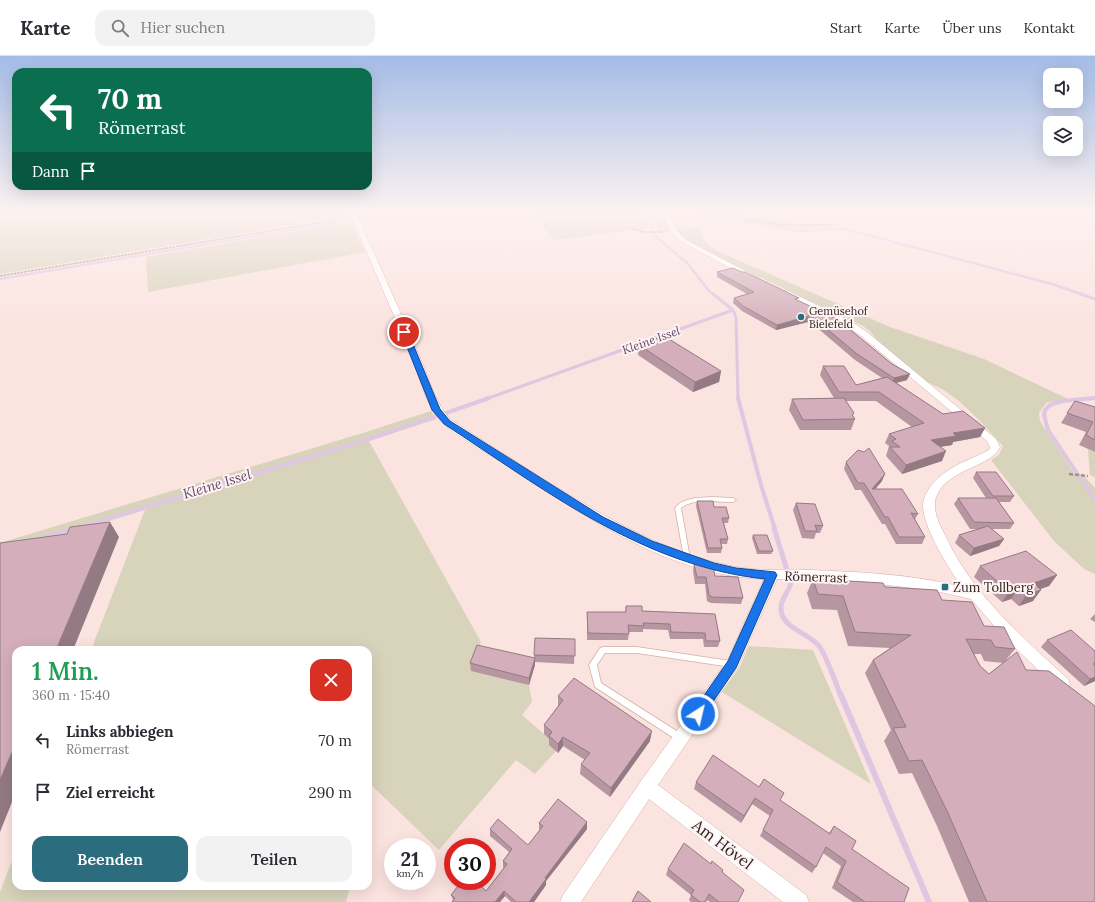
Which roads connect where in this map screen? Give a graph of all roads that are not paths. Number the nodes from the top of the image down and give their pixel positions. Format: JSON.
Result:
{"nodes":[{"id":1,"x":370,"y":252,"type":"edge"},
{"id":2,"x":706,"y":252,"type":"edge"},
{"id":3,"x":764,"y":282,"type":"edge"},
{"id":4,"x":778,"y":289,"type":"edge"},
{"id":5,"x":733,"y":500,"type":"dead end"},
{"id":6,"x":687,"y":558,"type":"junction"},
{"id":7,"x":777,"y":575,"type":"junction"},
{"id":8,"x":974,"y":595,"type":"junction"},
{"id":9,"x":732,"y":665,"type":"junction"},
{"id":10,"x":1073,"y":693,"type":"edge"},
{"id":11,"x":680,"y":738,"type":"junction"},
{"id":12,"x":647,"y":787,"type":"junction"},
{"id":13,"x":570,"y":902,"type":"edge"},
{"id":14,"x":799,"y":902,"type":"edge"}],
"edges":[{"from":1,"to":6,"type":"street","name":"Römerrast"},
{"from":2,"to":3,"type":"street"},
{"from":4,"to":8,"type":"street"},
{"from":5,"to":6,"type":"lane"},
{"from":6,"to":7,"type":"street","name":"Römerrast"},
{"from":7,"to":8,"type":"street","name":"Römerrast"},
{"from":7,"to":9,"type":"street"},
{"from":8,"to":10,"type":"street"},
{"from":9,"to":11,"type":"street"},
{"from":9,"to":11,"type":"lane"},
{"from":11,"to":12,"type":"street"},
{"from":12,"to":13,"type":"street"},
{"from":12,"to":14,"type":"street","name":"Am Hövel"}]}
